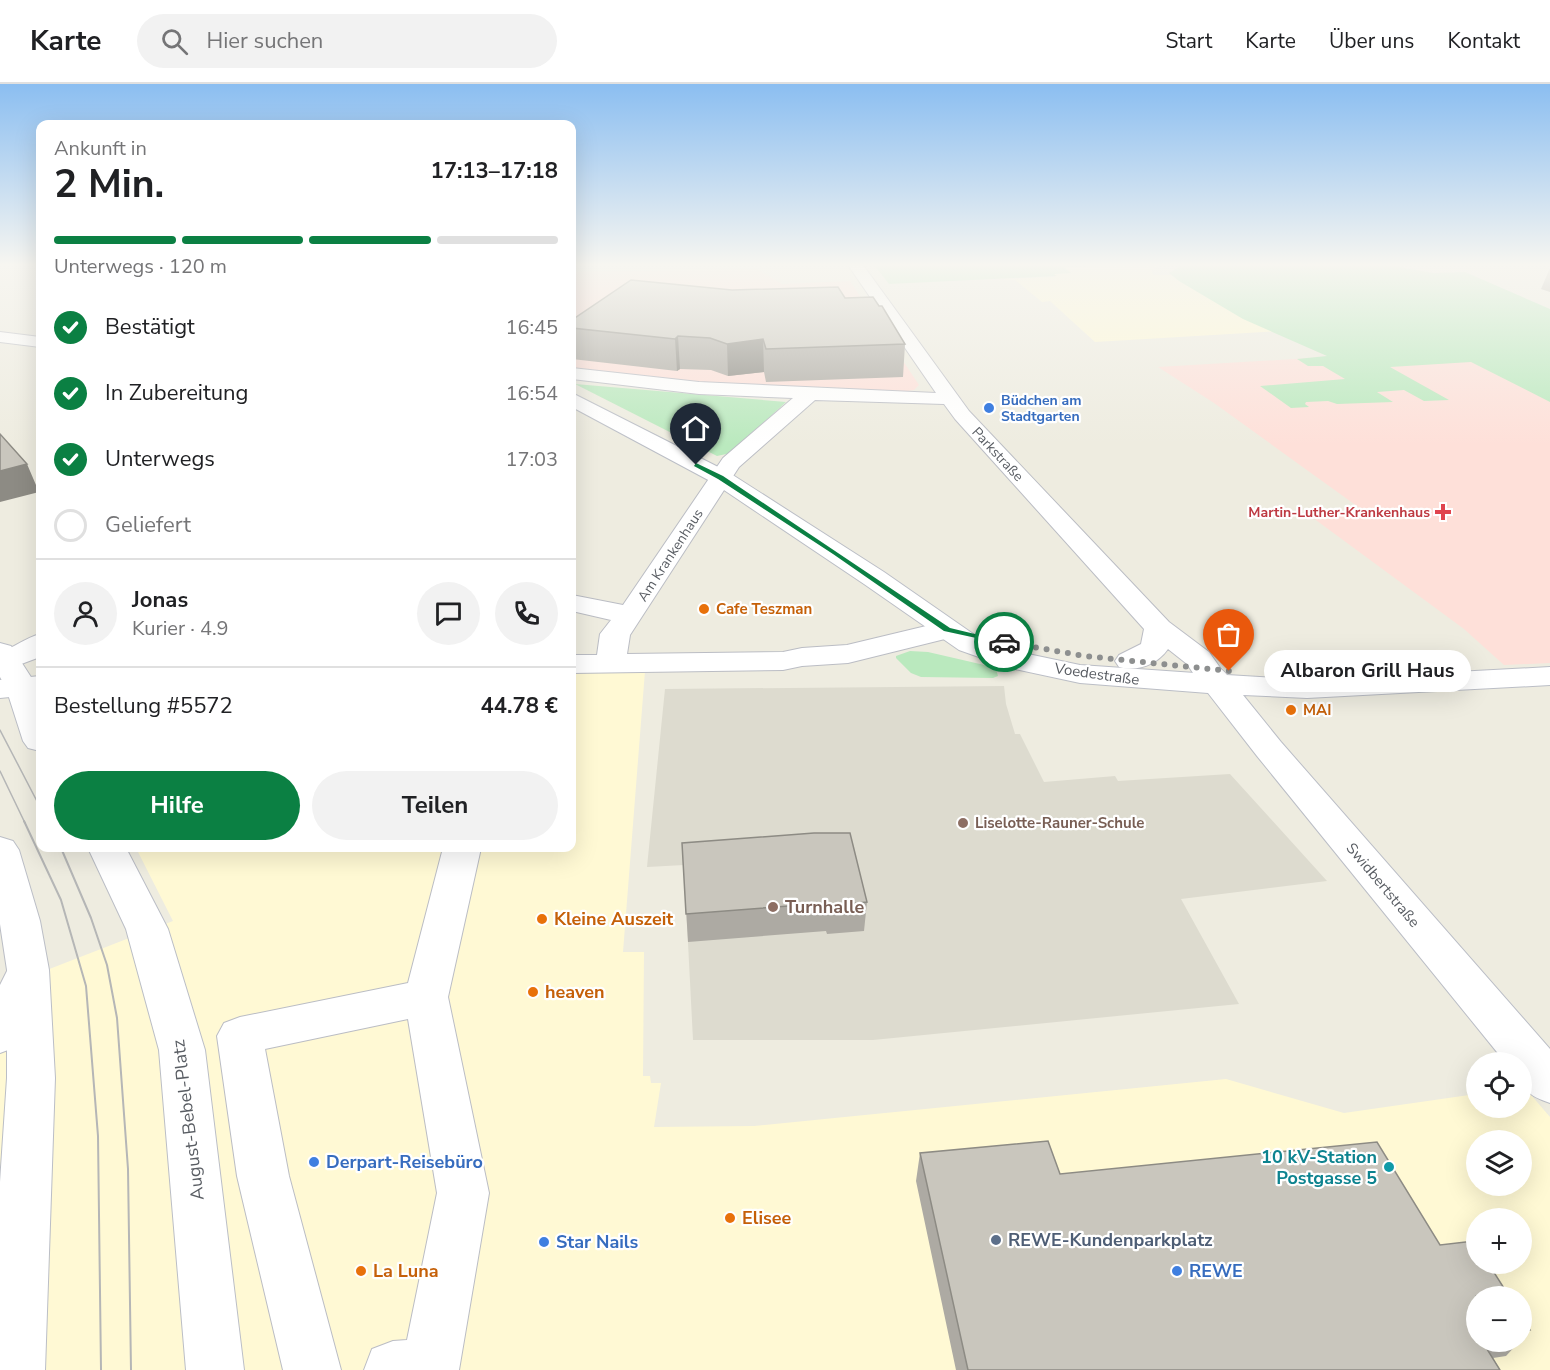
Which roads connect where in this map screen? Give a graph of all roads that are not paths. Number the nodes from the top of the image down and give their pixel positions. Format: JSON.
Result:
{"nodes":[{"id":1,"x":898,"y":325,"type":"edge"},
{"id":2,"x":0,"y":337,"type":"edge"},
{"id":3,"x":36,"y":342,"type":"edge"},
{"id":4,"x":576,"y":374,"type":"edge"},
{"id":5,"x":810,"y":394,"type":"junction"},
{"id":6,"x":950,"y":398,"type":"junction"},
{"id":7,"x":576,"y":401,"type":"edge"},
{"id":8,"x":720,"y":477,"type":"junction"},
{"id":9,"x":576,"y":604,"type":"edge"},
{"id":10,"x":630,"y":615,"type":"junction"},
{"id":11,"x":1159,"y":628,"type":"junction"},
{"id":12,"x":947,"y":630,"type":"junction"},
{"id":13,"x":36,"y":646,"type":"edge"},
{"id":14,"x":626,"y":656,"type":"junction"},
{"id":15,"x":576,"y":660,"type":"edge"},
{"id":16,"x":1130,"y":661,"type":"junction"},
{"id":17,"x":576,"y":663,"type":"edge"},
{"id":18,"x":11,"y":673,"type":"edge"},
{"id":19,"x":1550,"y":676,"type":"edge"},
{"id":20,"x":1212,"y":677,"type":"junction"},
{"id":21,"x":36,"y":732,"type":"edge"},
{"id":22,"x":0,"y":850,"type":"edge"},
{"id":23,"x":109,"y":852,"type":"edge"},
{"id":24,"x":461,"y":852,"type":"edge"},
{"id":25,"x":28,"y":970,"type":"junction"},
{"id":26,"x":426,"y":997,"type":"junction"},
{"id":27,"x":0,"y":1034,"type":"edge"},
{"id":28,"x":1550,"y":1083,"type":"edge"},
{"id":29,"x":418,"y":1369,"type":"edge"},
{"id":30,"x":16,"y":1370,"type":"edge"},
{"id":31,"x":215,"y":1370,"type":"edge"},
{"id":32,"x":312,"y":1370,"type":"edge"}],
"edges":[{"from":1,"to":6,"type":"street","name":"Parkstraße"},
{"from":2,"to":3,"type":"street"},
{"from":4,"to":5,"type":"street"},
{"from":5,"to":6,"type":"street"},
{"from":5,"to":8,"type":"street","name":"Am Krankenhaus"},
{"from":6,"to":11,"type":"street","name":"Parkstraße"},
{"from":7,"to":8,"type":"street"},
{"from":8,"to":10,"type":"street","name":"Am Krankenhaus"},
{"from":8,"to":12,"type":"street"},
{"from":9,"to":10,"type":"street"},
{"from":10,"to":14,"type":"street","name":"Am Krankenhaus"},
{"from":11,"to":16,"type":"street"},
{"from":11,"to":20,"type":"street","name":"Parkstraße"},
{"from":12,"to":14,"type":"street","name":"Voedestraße"},
{"from":12,"to":16,"type":"street","name":"Voedestraße"},
{"from":12,"to":20,"type":"street","name":"Voedestraße"},
{"from":13,"to":18,"type":"street"},
{"from":14,"to":15,"type":"street","name":"Voedestraße"},
{"from":14,"to":17,"type":"street","name":"Voedestraße"},
{"from":16,"to":20,"type":"street","name":"Voedestraße"},
{"from":18,"to":21,"type":"street"},
{"from":19,"to":20,"type":"street","name":"Voedestraße"},
{"from":20,"to":28,"type":"street","name":"Swidbertstraße"},
{"from":22,"to":25,"type":"street"},
{"from":23,"to":31,"type":"street","name":"August-Bebel-Platz"},
{"from":24,"to":26,"type":"street"},
{"from":25,"to":27,"type":"street"},
{"from":25,"to":30,"type":"street"},
{"from":26,"to":29,"type":"street"},
{"from":26,"to":32,"type":"street"}]}
